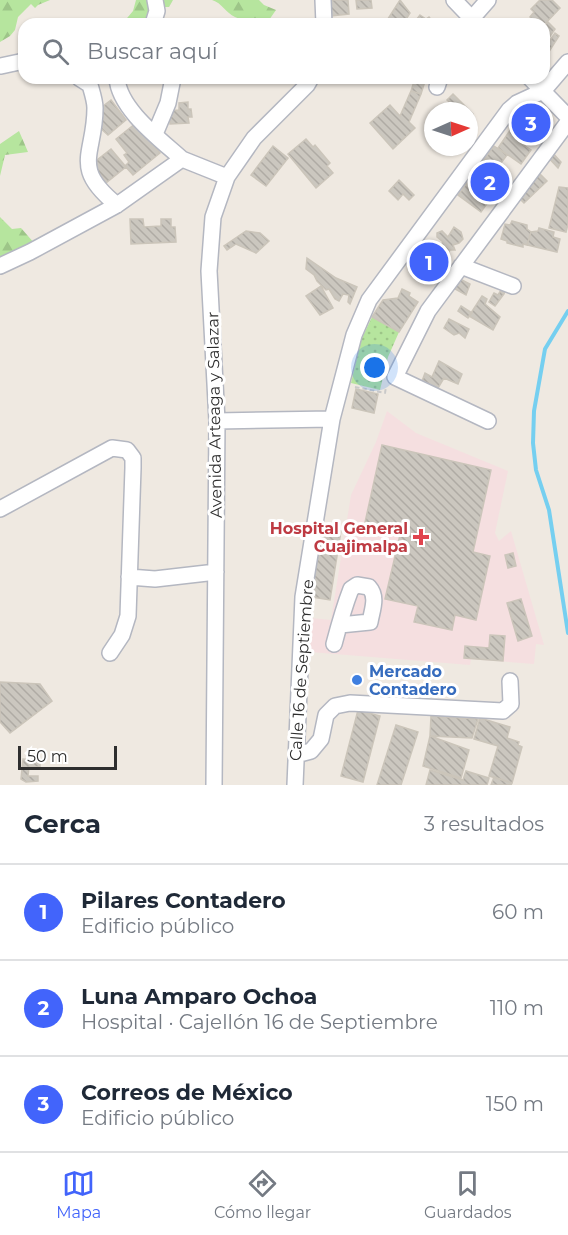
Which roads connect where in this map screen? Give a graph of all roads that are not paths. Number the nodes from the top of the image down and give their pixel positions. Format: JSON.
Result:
{"nodes":[{"id":1,"x":155,"y":0,"type":"edge"},
{"id":2,"x":323,"y":0,"type":"edge"},
{"id":3,"x":454,"y":0,"type":"edge"},
{"id":4,"x":488,"y":0,"type":"edge"},
{"id":5,"x":155,"y":18,"type":"edge"},
{"id":6,"x":324,"y":18,"type":"edge"},
{"id":7,"x":469,"y":18,"type":"edge"},
{"id":8,"x":475,"y":18,"type":"edge"},
{"id":9,"x":18,"y":62,"type":"edge"},
{"id":10,"x":568,"y":62,"type":"edge"},
{"id":11,"x":1,"y":66,"type":"edge"},
{"id":12,"x":550,"y":83,"type":"edge"},
{"id":13,"x":88,"y":84,"type":"edge"},
{"id":14,"x":117,"y":84,"type":"edge"},
{"id":15,"x":172,"y":84,"type":"edge"},
{"id":16,"x":308,"y":84,"type":"edge"},
{"id":17,"x":536,"y":84,"type":"edge"},
{"id":18,"x":549,"y":84,"type":"edge"},
{"id":19,"x":543,"y":91,"type":"junction"},
{"id":20,"x":568,"y":117,"type":"edge"},
{"id":21,"x":568,"y":122,"type":"edge"},
{"id":22,"x":154,"y":134,"type":"junction"},
{"id":23,"x":182,"y":159,"type":"junction"},
{"id":24,"x":227,"y":177,"type":"junction"},
{"id":25,"x":117,"y":205,"type":"junction"},
{"id":26,"x":0,"y":265,"type":"edge"},
{"id":27,"x":461,"y":266,"type":"junction"},
{"id":28,"x":513,"y":286,"type":"dead end"},
{"id":29,"x":332,"y":419,"type":"junction"},
{"id":30,"x":488,"y":420,"type":"dead end"},
{"id":31,"x":217,"y":421,"type":"junction"},
{"id":32,"x":0,"y":510,"type":"edge"},
{"id":33,"x":216,"y":572,"type":"junction"},
{"id":34,"x":129,"y":578,"type":"junction"},
{"id":35,"x":340,"y":625,"type":"dead end"},
{"id":36,"x":334,"y":644,"type":"dead end"},
{"id":37,"x":110,"y":653,"type":"dead end"},
{"id":38,"x":510,"y":681,"type":"dead end"},
{"id":39,"x":296,"y":755,"type":"junction"},
{"id":40,"x":214,"y":785,"type":"edge"},
{"id":41,"x":295,"y":785,"type":"edge"}],
"edges":[{"from":1,"to":5,"type":"street"},
{"from":2,"to":6,"type":"street"},
{"from":3,"to":7,"type":"street"},
{"from":4,"to":8,"type":"street"},
{"from":9,"to":11,"type":"street"},
{"from":10,"to":12,"type":"street","name":"Calle 16 de Septiembre"},
{"from":13,"to":25,"type":"street"},
{"from":14,"to":22,"type":"street"},
{"from":15,"to":22,"type":"street"},
{"from":16,"to":24,"type":"street","name":"Avenida Arteaga y Salazar"},
{"from":17,"to":19,"type":"street"},
{"from":18,"to":19,"type":"street","name":"Calle 16 de Septiembre"},
{"from":19,"to":20,"type":"street"},
{"from":19,"to":29,"type":"street","name":"Calle 16 de Septiembre"},
{"from":21,"to":27,"type":"street"},
{"from":22,"to":23,"type":"street"},
{"from":23,"to":24,"type":"street"},
{"from":23,"to":25,"type":"street"},
{"from":24,"to":31,"type":"street","name":"Avenida Arteaga y Salazar"},
{"from":25,"to":26,"type":"street"},
{"from":27,"to":28,"type":"street"},
{"from":27,"to":30,"type":"street"},
{"from":29,"to":31,"type":"street"},
{"from":29,"to":39,"type":"street","name":"Calle 16 de Septiembre"},
{"from":31,"to":33,"type":"street","name":"Avenida Arteaga y Salazar"},
{"from":32,"to":34,"type":"street"},
{"from":33,"to":34,"type":"street"},
{"from":33,"to":40,"type":"street","name":"Avenida Arteaga y Salazar"},
{"from":34,"to":37,"type":"street"},
{"from":35,"to":36,"type":"street"},
{"from":38,"to":39,"type":"street"},
{"from":39,"to":41,"type":"street","name":"Calle 16 de Septiembre"}]}
